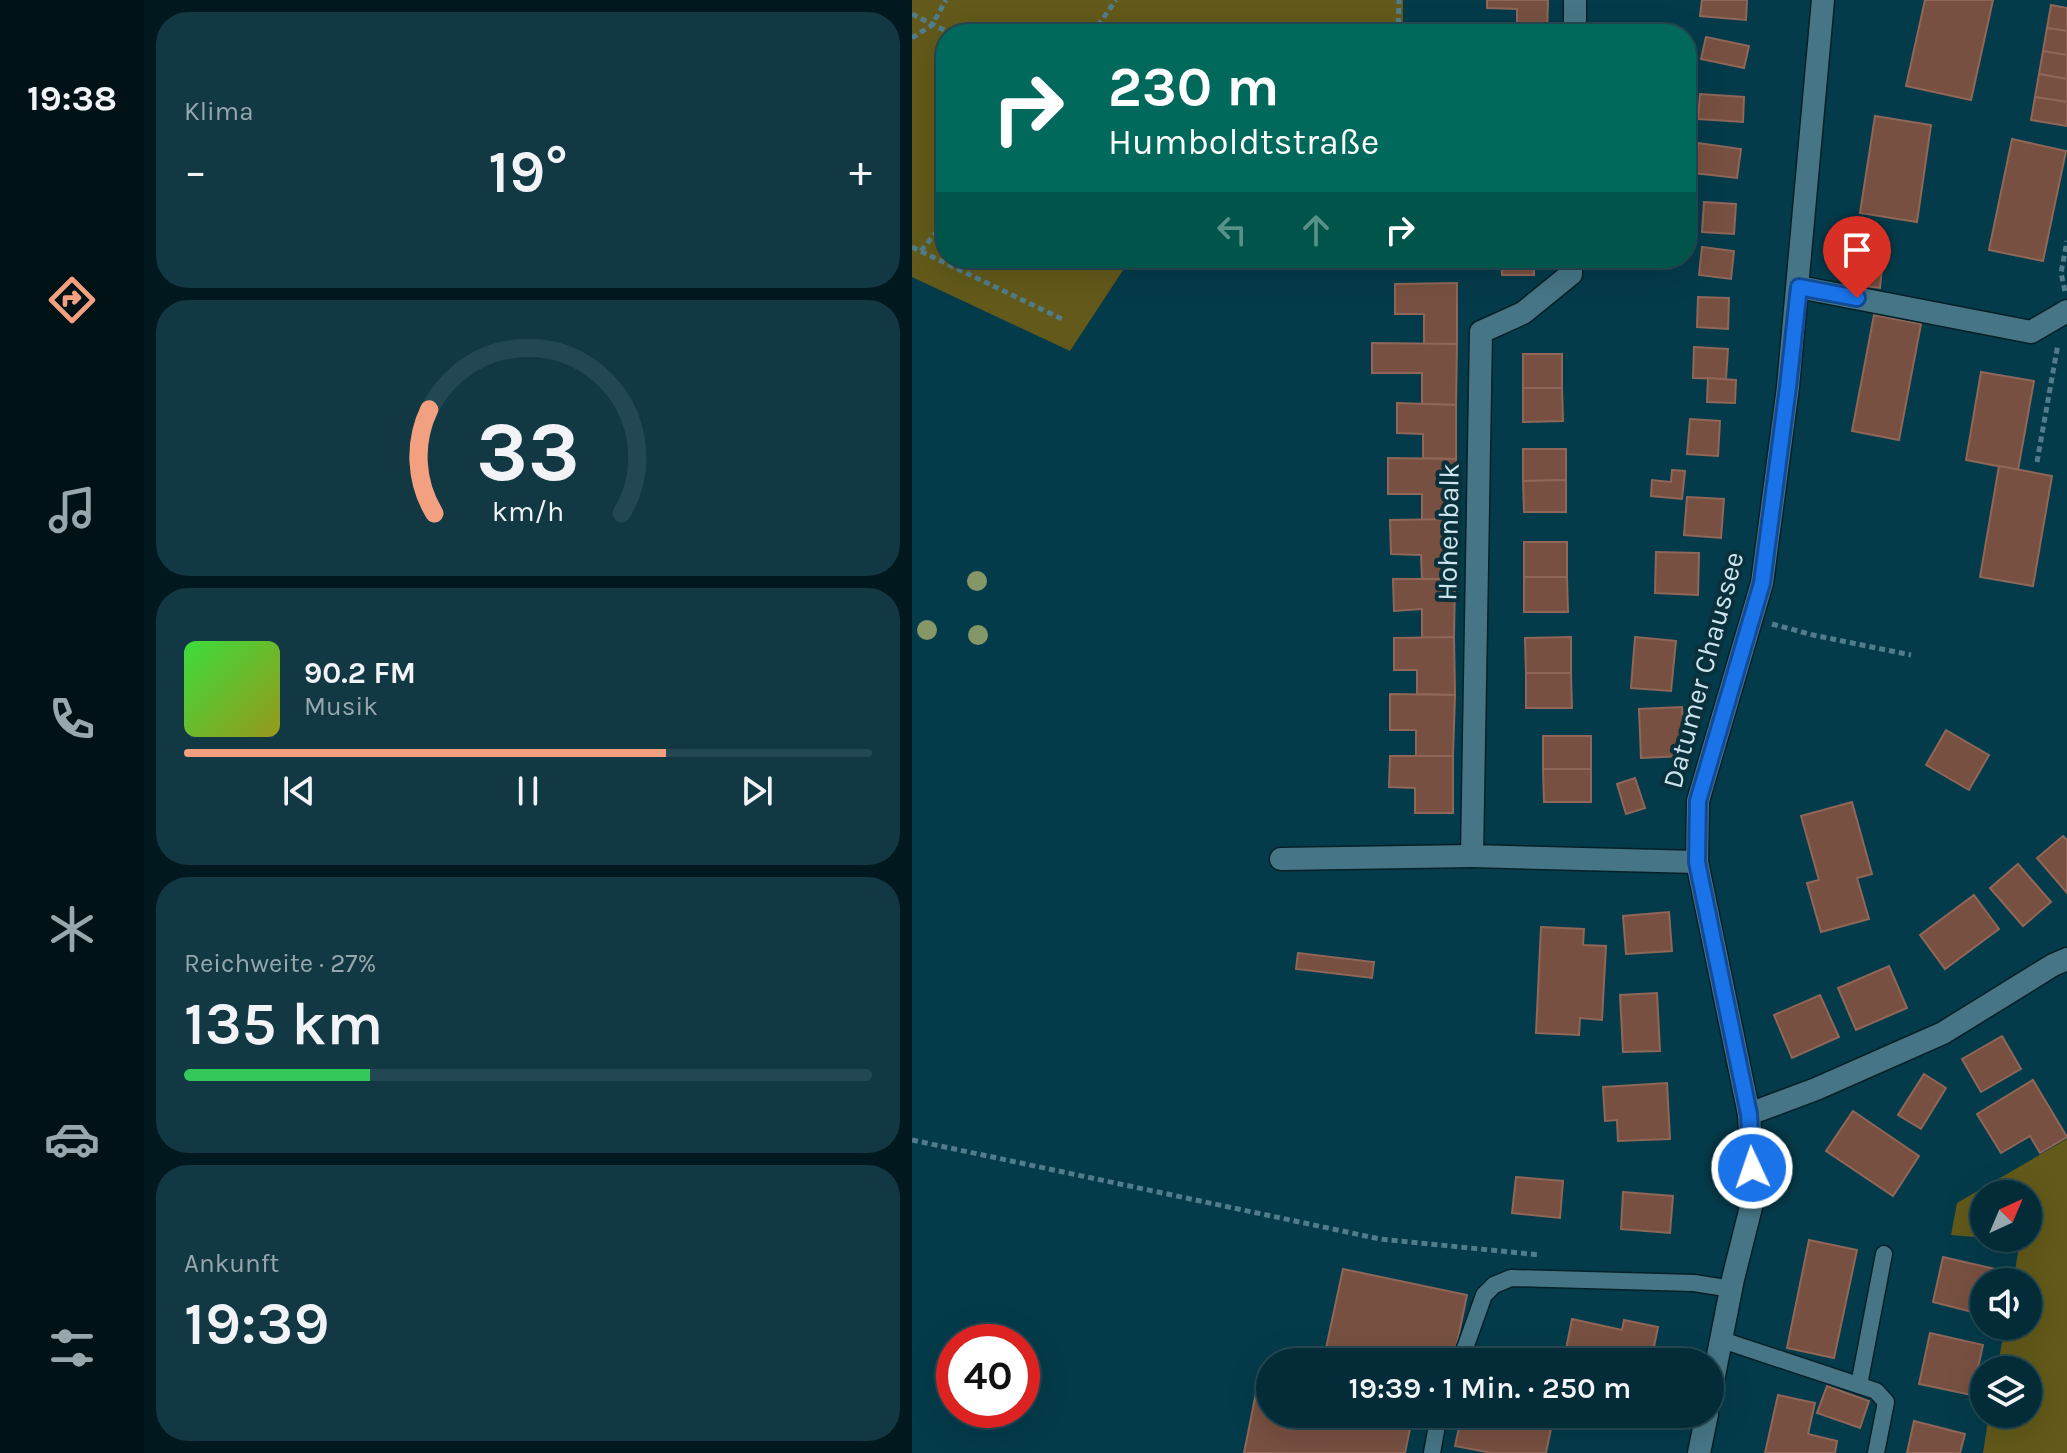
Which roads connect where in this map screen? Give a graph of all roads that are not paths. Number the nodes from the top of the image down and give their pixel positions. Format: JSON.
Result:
{"nodes":[{"id":1,"x":1575,"y":0,"type":"edge"},
{"id":2,"x":1823,"y":0,"type":"edge"},
{"id":3,"x":1575,"y":24,"type":"edge"},
{"id":4,"x":1571,"y":268,"type":"edge"},
{"id":5,"x":1799,"y":287,"type":"junction"},
{"id":6,"x":2067,"y":311,"type":"edge"},
{"id":7,"x":1472,"y":856,"type":"junction"},
{"id":8,"x":1281,"y":859,"type":"dead end"},
{"id":9,"x":1697,"y":862,"type":"junction"},
{"id":10,"x":2067,"y":959,"type":"edge"},
{"id":11,"x":1749,"y":1114,"type":"junction"},
{"id":12,"x":1884,"y":1254,"type":"dead end"},
{"id":13,"x":1732,"y":1289,"type":"junction"},
{"id":14,"x":1722,"y":1340,"type":"junction"},
{"id":15,"x":1465,"y":1348,"type":"edge"},
{"id":16,"x":1720,"y":1348,"type":"edge"},
{"id":17,"x":1859,"y":1385,"type":"junction"},
{"id":18,"x":1436,"y":1428,"type":"edge"},
{"id":19,"x":1704,"y":1428,"type":"edge"},
{"id":20,"x":1432,"y":1453,"type":"edge"},
{"id":21,"x":1699,"y":1453,"type":"edge"},
{"id":22,"x":1876,"y":1453,"type":"edge"}],
"edges":[{"from":1,"to":3,"type":"street"},
{"from":2,"to":5,"type":"street","name":"Datumer Chaussee"},
{"from":4,"to":7,"type":"street","name":"Hohenbalk"},
{"from":5,"to":6,"type":"street"},
{"from":5,"to":9,"type":"street","name":"Datumer Chaussee"},
{"from":7,"to":8,"type":"street"},
{"from":7,"to":9,"type":"street"},
{"from":9,"to":11,"type":"street","name":"Datumer Chaussee"},
{"from":10,"to":11,"type":"street"},
{"from":11,"to":13,"type":"street","name":"Datumer Chaussee"},
{"from":12,"to":17,"type":"lane"},
{"from":13,"to":14,"type":"street","name":"Datumer Chaussee"},
{"from":13,"to":15,"type":"lane"},
{"from":14,"to":16,"type":"street","name":"Datumer Chaussee"},
{"from":14,"to":17,"type":"lane"},
{"from":17,"to":22,"type":"lane"},
{"from":18,"to":20,"type":"lane"},
{"from":19,"to":21,"type":"street"}]}
